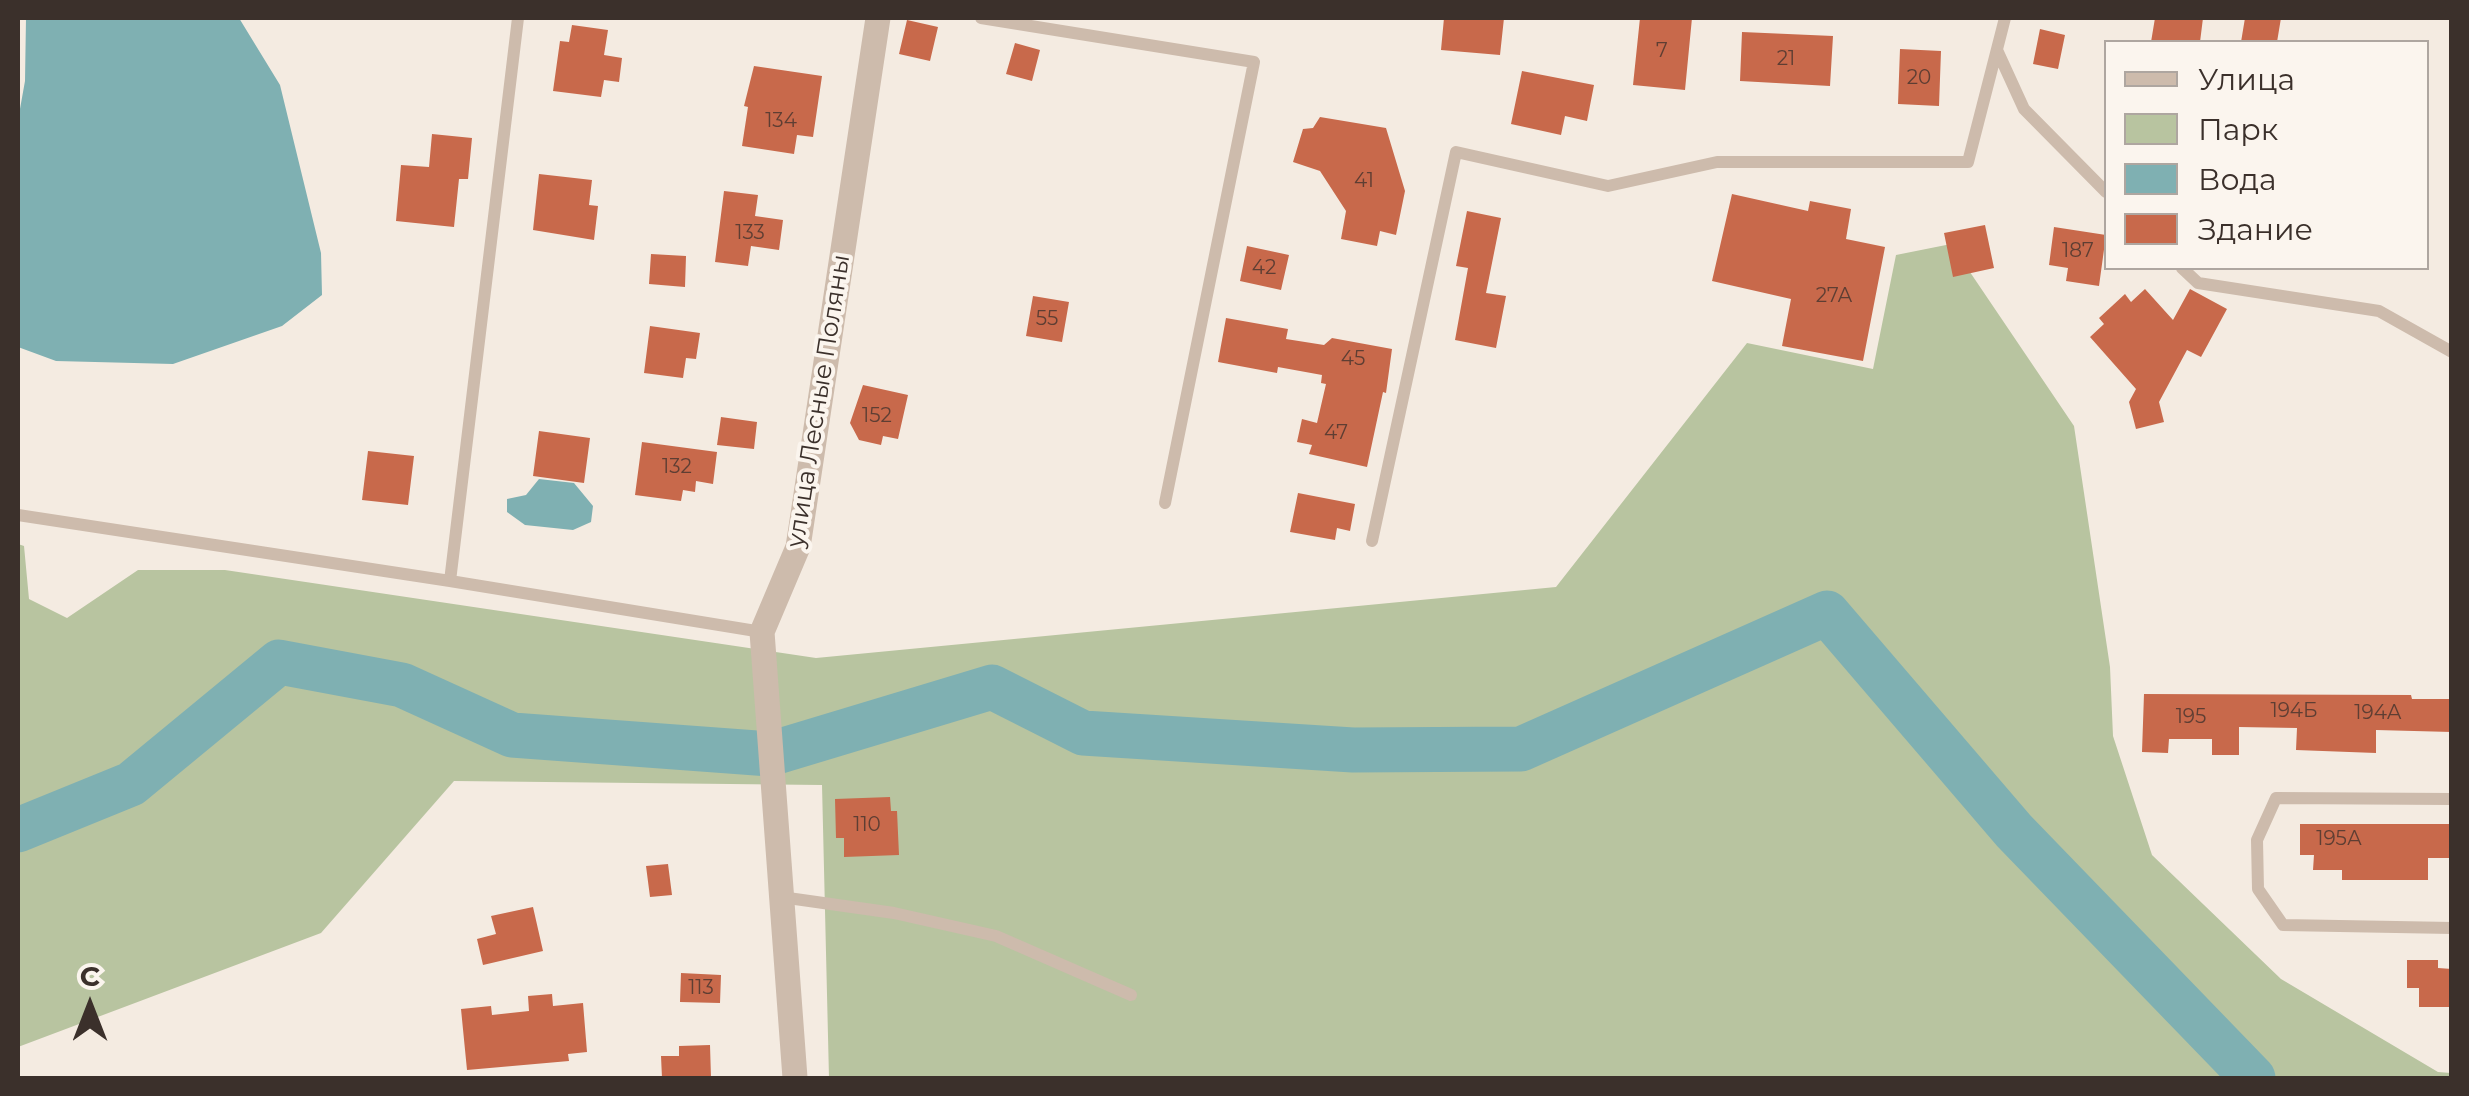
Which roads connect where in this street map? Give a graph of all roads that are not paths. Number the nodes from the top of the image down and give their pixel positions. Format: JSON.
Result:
{"nodes":[{"id":1,"x":518,"y":18,"type":"edge"},
{"id":2,"x":878,"y":18,"type":"edge"},
{"id":3,"x":981,"y":18,"type":"edge"},
{"id":4,"x":2005,"y":18,"type":"edge"},
{"id":5,"x":1997,"y":50,"type":"junction"},
{"id":6,"x":2104,"y":190,"type":"edge"},
{"id":7,"x":2184,"y":270,"type":"edge"},
{"id":8,"x":2452,"y":352,"type":"edge"},
{"id":9,"x":1165,"y":502,"type":"dead end"},
{"id":10,"x":18,"y":515,"type":"edge"},
{"id":11,"x":1372,"y":541,"type":"dead end"},
{"id":12,"x":450,"y":581,"type":"junction"},
{"id":13,"x":762,"y":632,"type":"junction"},
{"id":14,"x":2452,"y":799,"type":"edge"},
{"id":15,"x":781,"y":897,"type":"junction"},
{"id":16,"x":2452,"y":928,"type":"edge"},
{"id":17,"x":1130,"y":995,"type":"dead end"},
{"id":18,"x":794,"y":1078,"type":"edge"}],
"edges":[{"from":1,"to":12,"type":"lane"},
{"from":2,"to":13,"type":"street","name":"улица Лесные Поляны"},
{"from":3,"to":9,"type":"lane"},
{"from":4,"to":5,"type":"lane"},
{"from":5,"to":6,"type":"lane"},
{"from":5,"to":11,"type":"lane"},
{"from":7,"to":8,"type":"lane"},
{"from":10,"to":12,"type":"lane"},
{"from":12,"to":13,"type":"lane"},
{"from":13,"to":15,"type":"street","name":"улица Лесные Поляны"},
{"from":14,"to":16,"type":"lane"},
{"from":15,"to":17,"type":"lane"},
{"from":15,"to":18,"type":"street","name":"улица Лесные Поляны"}]}
